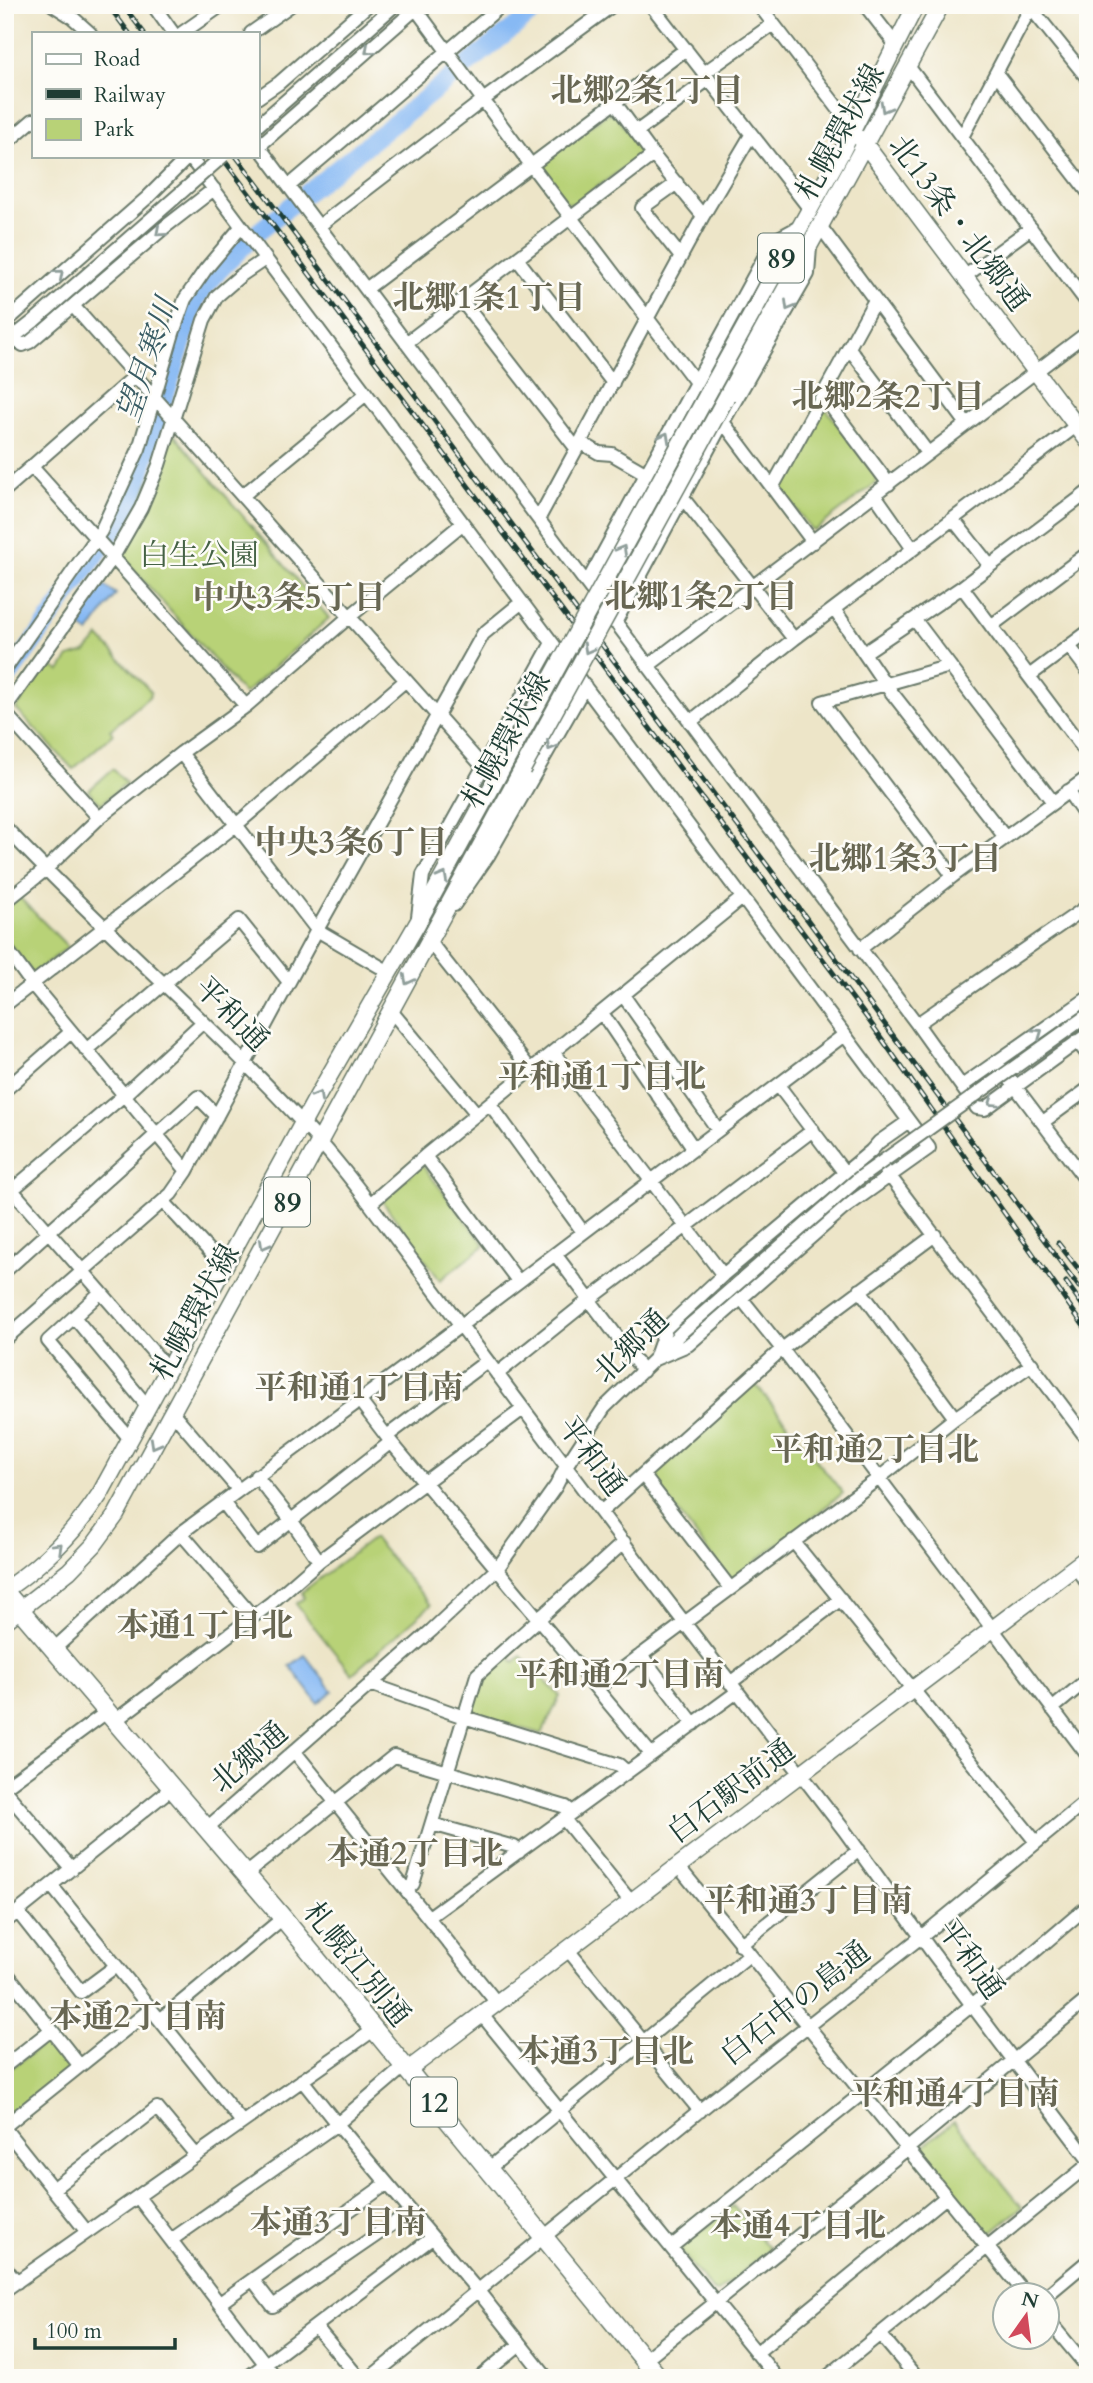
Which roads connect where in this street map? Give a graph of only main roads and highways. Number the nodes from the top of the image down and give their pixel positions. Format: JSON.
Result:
{"nodes":[{"id":1,"x":916,"y":5,"type":"edge"},
{"id":2,"x":941,"y":5,"type":"edge"},
{"id":3,"x":853,"y":128,"type":"junction"},
{"id":4,"x":865,"y":144,"type":"junction"},
{"id":5,"x":1088,"y":441,"type":"edge"},
{"id":6,"x":1081,"y":1562,"type":"edge"},
{"id":7,"x":5,"y":1591,"type":"edge"},
{"id":8,"x":12,"y":1616,"type":"edge"},
{"id":9,"x":406,"y":2068,"type":"junction"},
{"id":10,"x":656,"y":2377,"type":"edge"}],
"edges":[{"from":1,"to":3,"type":"main road","name":"札幌環状線","number":"89"},
{"from":2,"to":4,"type":"main road","name":"札幌環状線","number":"89","one_way":true},
{"from":3,"to":4,"type":"main road","name":"北13条・北郷通"},
{"from":7,"to":3,"type":"main road","name":"札幌環状線","number":"89","one_way":true,"bridge":true},
{"from":4,"to":5,"type":"main road","name":"北13条・北郷通"},
{"from":4,"to":8,"type":"main road","name":"札幌環状線","number":"89","one_way":true,"bridge":true},
{"from":6,"to":9,"type":"main road","name":"白石駅前通"},
{"from":7,"to":8,"type":"highway","name":"札幌江別通","number":"12"},
{"from":8,"to":9,"type":"highway","name":"札幌江別通","number":"12"},
{"from":9,"to":10,"type":"highway","name":"札幌江別通","number":"12"}]}
